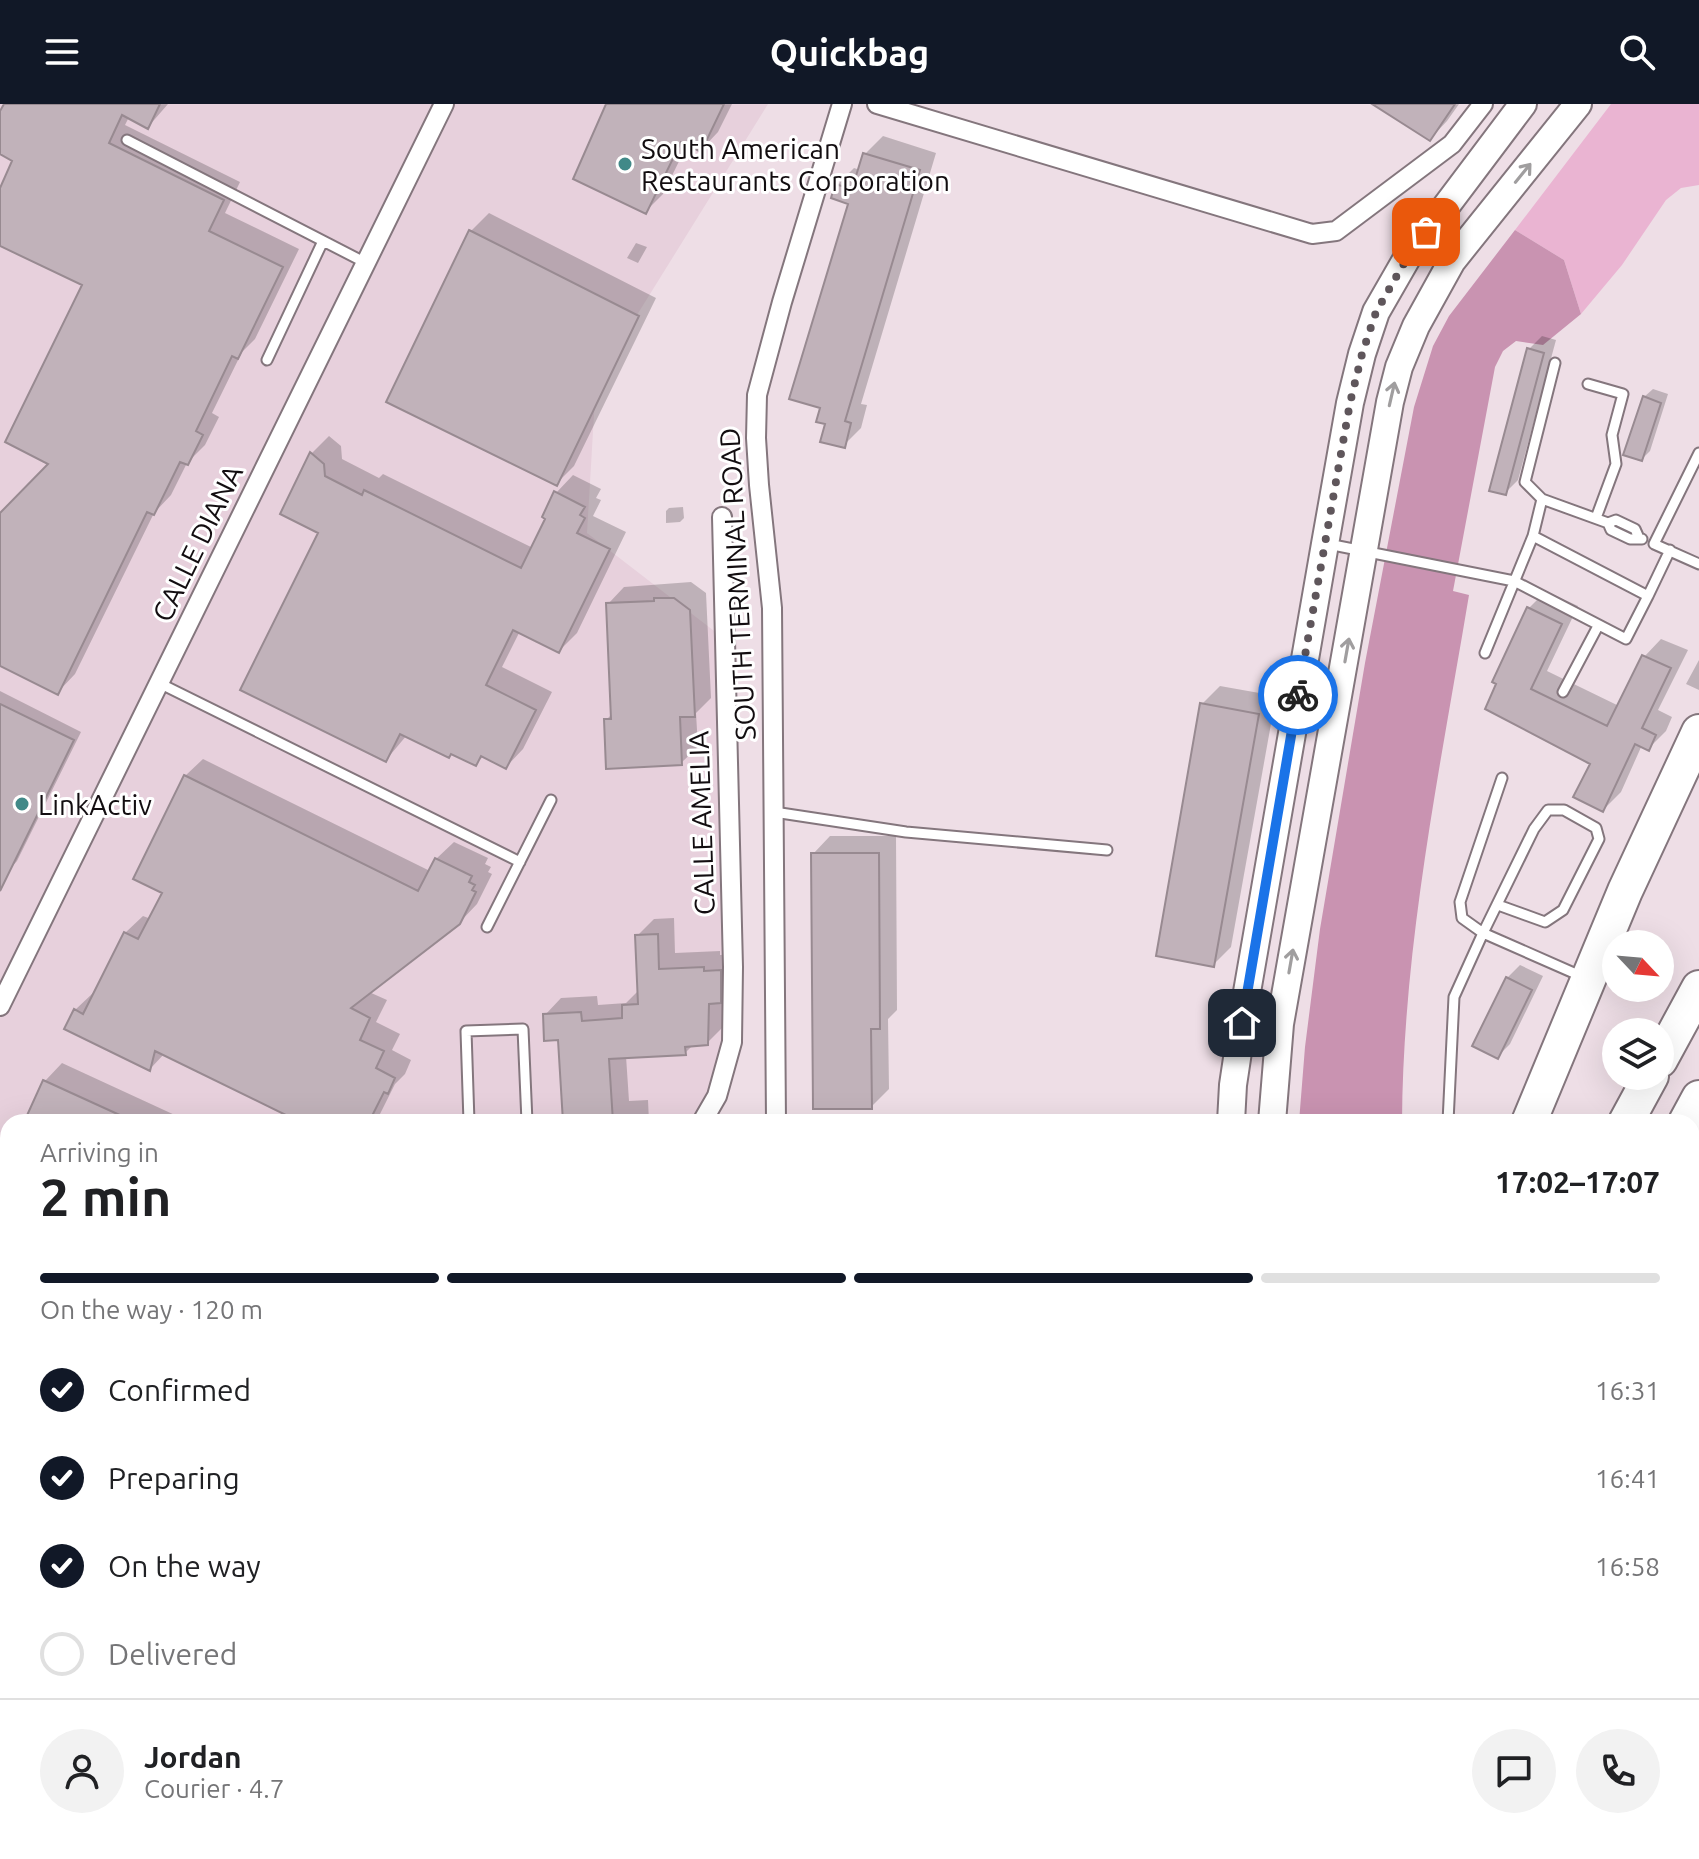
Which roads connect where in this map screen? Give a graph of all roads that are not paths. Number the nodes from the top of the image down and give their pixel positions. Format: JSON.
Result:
{"nodes":[{"id":1,"x":444,"y":104,"type":"edge"},
{"id":2,"x":842,"y":104,"type":"edge"},
{"id":3,"x":877,"y":104,"type":"edge"},
{"id":4,"x":1483,"y":104,"type":"edge"},
{"id":5,"x":1523,"y":104,"type":"edge"},
{"id":6,"x":1578,"y":104,"type":"edge"},
{"id":7,"x":127,"y":140,"type":"dead end"},
{"id":8,"x":323,"y":241,"type":"junction"},
{"id":9,"x":366,"y":263,"type":"junction"},
{"id":10,"x":267,"y":360,"type":"dead end"},
{"id":11,"x":1555,"y":363,"type":"dead end"},
{"id":12,"x":1588,"y":384,"type":"dead end"},
{"id":13,"x":1699,"y":453,"type":"edge"},
{"id":14,"x":1542,"y":499,"type":"junction"},
{"id":15,"x":722,"y":517,"type":"dead end"},
{"id":16,"x":1596,"y":518,"type":"junction"},
{"id":17,"x":1533,"y":536,"type":"junction"},
{"id":18,"x":1325,"y":544,"type":"junction"},
{"id":19,"x":1654,"y":544,"type":"junction"},
{"id":20,"x":1365,"y":550,"type":"junction"},
{"id":21,"x":1670,"y":550,"type":"junction"},
{"id":22,"x":1699,"y":564,"type":"edge"},
{"id":23,"x":1514,"y":581,"type":"junction"},
{"id":24,"x":1648,"y":596,"type":"junction"},
{"id":25,"x":1598,"y":626,"type":"junction"},
{"id":26,"x":1485,"y":653,"type":"dead end"},
{"id":27,"x":159,"y":683,"type":"junction"},
{"id":28,"x":1563,"y":692,"type":"dead end"},
{"id":29,"x":1699,"y":732,"type":"edge"},
{"id":30,"x":1502,"y":778,"type":"dead end"},
{"id":31,"x":551,"y":800,"type":"dead end"},
{"id":32,"x":774,"y":812,"type":"junction"},
{"id":33,"x":1107,"y":850,"type":"dead end"},
{"id":34,"x":520,"y":862,"type":"junction"},
{"id":35,"x":1498,"y":905,"type":"junction"},
{"id":36,"x":487,"y":927,"type":"dead end"},
{"id":37,"x":1483,"y":933,"type":"junction"},
{"id":38,"x":1588,"y":979,"type":"junction"},
{"id":39,"x":1699,"y":988,"type":"edge"},
{"id":40,"x":0,"y":1006,"type":"edge"},
{"id":41,"x":1674,"y":1034,"type":"edge"},
{"id":42,"x":1643,"y":1090,"type":"edge"},
{"id":43,"x":469,"y":1114,"type":"edge"},
{"id":44,"x":527,"y":1114,"type":"edge"},
{"id":45,"x":707,"y":1114,"type":"edge"},
{"id":46,"x":776,"y":1114,"type":"edge"},
{"id":47,"x":1231,"y":1114,"type":"edge"},
{"id":48,"x":1273,"y":1114,"type":"edge"},
{"id":49,"x":1448,"y":1114,"type":"edge"},
{"id":50,"x":1532,"y":1114,"type":"edge"},
{"id":51,"x":1630,"y":1114,"type":"edge"}],
"edges":[{"from":1,"to":9,"type":"street","name":"CALLE DIANA"},
{"from":2,"to":32,"type":"street","name":"SOUTH TERMINAL ROAD"},
{"from":3,"to":4,"type":"street"},
{"from":5,"to":18,"type":"street"},
{"from":20,"to":6,"type":"street","one_way":true},
{"from":7,"to":8,"type":"lane"},
{"from":8,"to":9,"type":"lane"},
{"from":8,"to":10,"type":"lane"},
{"from":9,"to":27,"type":"street","name":"CALLE DIANA"},
{"from":11,"to":14,"type":"lane"},
{"from":12,"to":16,"type":"lane"},
{"from":13,"to":19,"type":"lane"},
{"from":14,"to":16,"type":"lane"},
{"from":14,"to":17,"type":"lane"},
{"from":15,"to":45,"type":"street","name":"CALLE AMELIA"},
{"from":16,"to":19,"type":"lane"},
{"from":17,"to":23,"type":"lane"},
{"from":17,"to":24,"type":"lane"},
{"from":18,"to":20,"type":"lane"},
{"from":18,"to":47,"type":"street"},
{"from":19,"to":21,"type":"lane"},
{"from":20,"to":23,"type":"lane"},
{"from":48,"to":20,"type":"street","one_way":true},
{"from":21,"to":22,"type":"lane"},
{"from":21,"to":24,"type":"lane"},
{"from":23,"to":25,"type":"lane"},
{"from":23,"to":26,"type":"lane"},
{"from":24,"to":25,"type":"lane"},
{"from":25,"to":28,"type":"lane"},
{"from":27,"to":34,"type":"lane"},
{"from":27,"to":40,"type":"street","name":"CALLE DIANA"},
{"from":29,"to":38,"type":"highway"},
{"from":30,"to":37,"type":"lane"},
{"from":31,"to":34,"type":"lane"},
{"from":32,"to":33,"type":"lane"},
{"from":32,"to":46,"type":"street","name":"SOUTH TERMINAL ROAD"},
{"from":34,"to":36,"type":"lane"},
{"from":35,"to":35,"type":"lane"},
{"from":35,"to":37,"type":"lane"},
{"from":37,"to":38,"type":"lane"},
{"from":37,"to":49,"type":"lane"},
{"from":38,"to":50,"type":"highway"},
{"from":39,"to":41,"type":"highway"},
{"from":42,"to":51,"type":"highway"},
{"from":43,"to":44,"type":"lane"}]}
